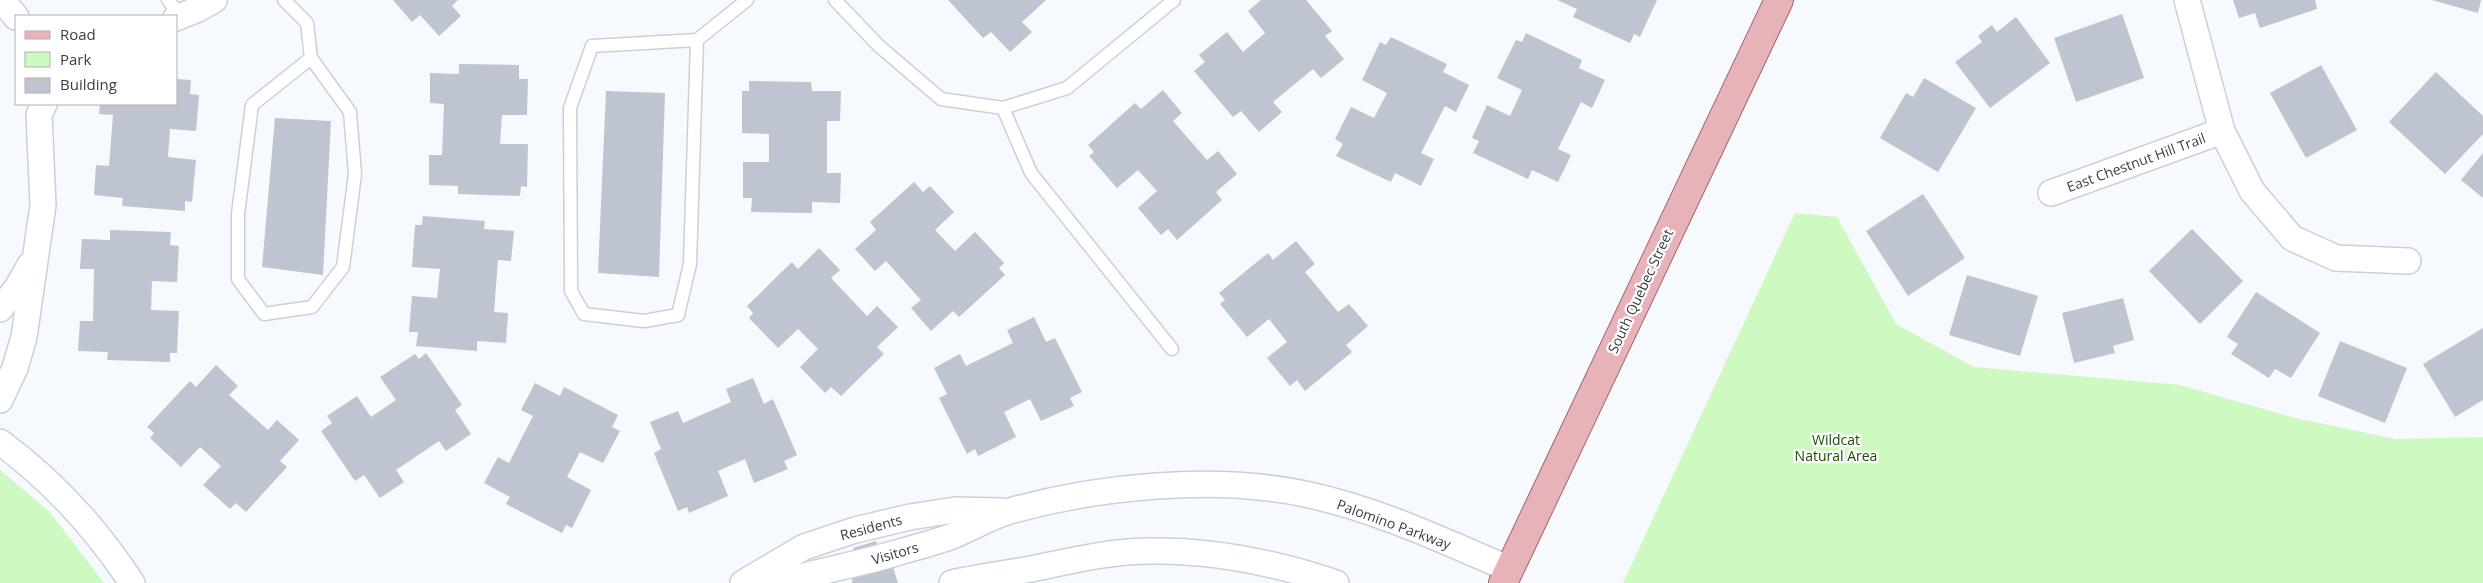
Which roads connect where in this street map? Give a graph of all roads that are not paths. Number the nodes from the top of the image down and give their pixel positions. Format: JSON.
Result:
{"nodes":[{"id":1,"x":2,"y":0,"type":"edge"},
{"id":2,"x":214,"y":0,"type":"edge"},
{"id":3,"x":284,"y":0,"type":"edge"},
{"id":4,"x":747,"y":0,"type":"edge"},
{"id":5,"x":835,"y":0,"type":"edge"},
{"id":6,"x":1174,"y":0,"type":"edge"},
{"id":7,"x":1779,"y":0,"type":"edge"},
{"id":8,"x":2187,"y":0,"type":"edge"},
{"id":9,"x":175,"y":11,"type":"edge"},
{"id":10,"x":15,"y":16,"type":"edge"},
{"id":11,"x":697,"y":40,"type":"junction"},
{"id":12,"x":311,"y":58,"type":"junction"},
{"id":13,"x":44,"y":105,"type":"edge"},
{"id":14,"x":1003,"y":108,"type":"junction"},
{"id":15,"x":2222,"y":131,"type":"junction"},
{"id":16,"x":2051,"y":194,"type":"dead end"},
{"id":17,"x":35,"y":256,"type":"junction"},
{"id":18,"x":2408,"y":260,"type":"dead end"},
{"id":19,"x":0,"y":309,"type":"edge"},
{"id":20,"x":1172,"y":349,"type":"dead end"},
{"id":21,"x":0,"y":400,"type":"edge"},
{"id":22,"x":0,"y":442,"type":"edge"},
{"id":23,"x":1009,"y":512,"type":"junction"},
{"id":24,"x":1506,"y":576,"type":"edge"},
{"id":25,"x":1016,"y":577,"type":"edge"},
{"id":26,"x":132,"y":583,"type":"edge"},
{"id":27,"x":743,"y":583,"type":"edge"},
{"id":28,"x":777,"y":583,"type":"edge"},
{"id":29,"x":952,"y":583,"type":"edge"},
{"id":30,"x":1336,"y":583,"type":"edge"}],
"edges":[{"from":1,"to":10,"type":"street"},
{"from":2,"to":9,"type":"street"},
{"from":3,"to":12,"type":"lane"},
{"from":4,"to":11,"type":"lane"},
{"from":5,"to":14,"type":"lane"},
{"from":6,"to":14,"type":"lane"},
{"from":7,"to":24,"type":"main road","name":"South Quebec Street"},
{"from":8,"to":15,"type":"street"},
{"from":11,"to":11,"type":"lane"},
{"from":12,"to":12,"type":"lane"},
{"from":13,"to":17,"type":"street"},
{"from":14,"to":20,"type":"lane"},
{"from":15,"to":16,"type":"street","name":"East Chestnut Hill Trail"},
{"from":15,"to":18,"type":"street"},
{"from":17,"to":19,"type":"street"},
{"from":17,"to":21,"type":"street"},
{"from":22,"to":26,"type":"street"},
{"from":23,"to":24,"type":"street","name":"Palomino Parkway"},
{"from":23,"to":27,"type":"street","name":"Residents"},
{"from":23,"to":28,"type":"street","name":"Visitors"},
{"from":25,"to":29,"type":"street"},
{"from":25,"to":30,"type":"street"}]}
